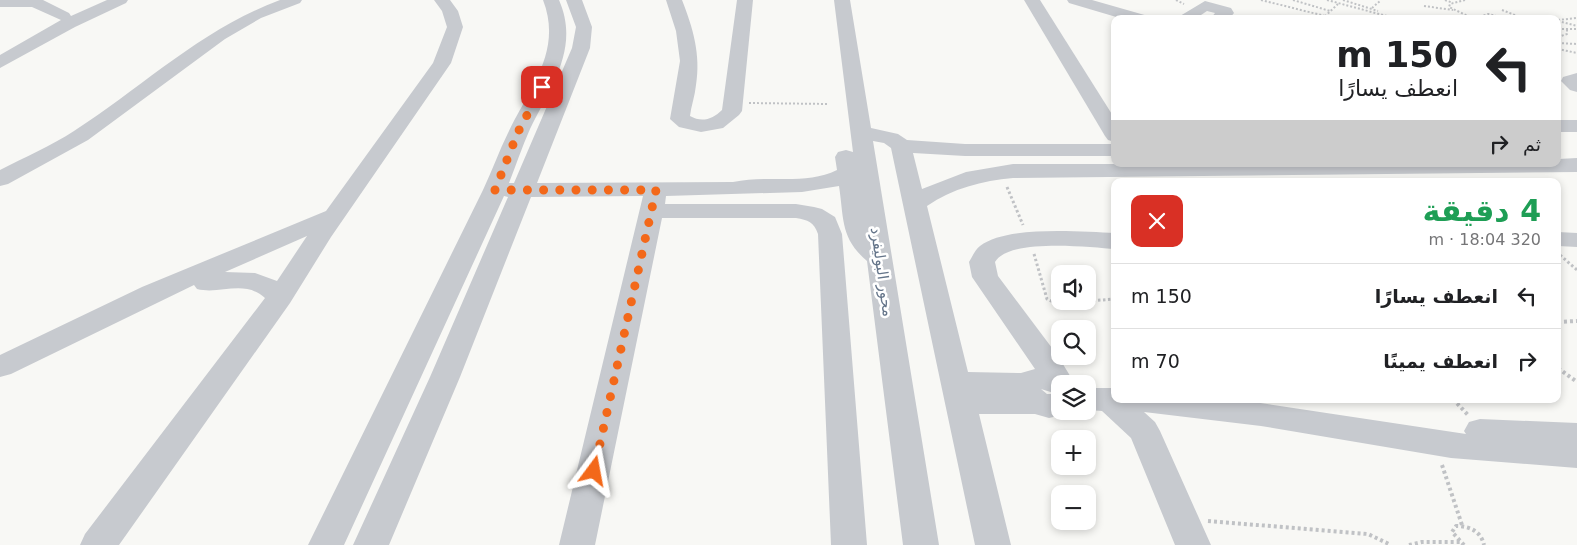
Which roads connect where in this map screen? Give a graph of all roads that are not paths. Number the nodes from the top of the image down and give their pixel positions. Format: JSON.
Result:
{"nodes":[{"id":1,"x":120,"y":0,"type":"edge"},
{"id":2,"x":294,"y":0,"type":"edge"},
{"id":3,"x":442,"y":0,"type":"edge"},
{"id":4,"x":551,"y":0,"type":"edge"},
{"id":5,"x":574,"y":0,"type":"edge"},
{"id":6,"x":674,"y":0,"type":"edge"},
{"id":7,"x":745,"y":0,"type":"edge"},
{"id":8,"x":842,"y":0,"type":"edge"},
{"id":9,"x":1032,"y":0,"type":"edge"},
{"id":10,"x":1074,"y":0,"type":"edge"},
{"id":11,"x":33,"y":1,"type":"edge"},
{"id":12,"x":0,"y":2,"type":"edge"},
{"id":13,"x":1128,"y":15,"type":"edge"},
{"id":14,"x":1189,"y":15,"type":"edge"},
{"id":15,"x":1223,"y":15,"type":"edge"},
{"id":16,"x":63,"y":16,"type":"dead end"},
{"id":17,"x":0,"y":63,"type":"edge"},
{"id":18,"x":1577,"y":79,"type":"edge"},
{"id":19,"x":1577,"y":86,"type":"edge"},
{"id":20,"x":1561,"y":126,"type":"edge"},
{"id":21,"x":1577,"y":126,"type":"edge"},
{"id":22,"x":1111,"y":129,"type":"edge"},
{"id":23,"x":863,"y":139,"type":"junction"},
{"id":24,"x":901,"y":146,"type":"junction"},
{"id":25,"x":1561,"y":149,"type":"edge"},
{"id":26,"x":1577,"y":149,"type":"edge"},
{"id":27,"x":974,"y":150,"type":"junction"},
{"id":28,"x":1111,"y":150,"type":"edge"},
{"id":29,"x":1561,"y":165,"type":"edge"},
{"id":30,"x":1577,"y":165,"type":"edge"},
{"id":31,"x":1431,"y":167,"type":"edge"},
{"id":32,"x":992,"y":173,"type":"junction"},
{"id":33,"x":848,"y":174,"type":"junction"},
{"id":34,"x":0,"y":179,"type":"edge"},
{"id":35,"x":774,"y":189,"type":"junction"},
{"id":36,"x":495,"y":190,"type":"junction"},
{"id":37,"x":523,"y":190,"type":"junction"},
{"id":38,"x":654,"y":200,"type":"junction"},
{"id":39,"x":914,"y":204,"type":"junction"},
{"id":40,"x":853,"y":205,"type":"junction"},
{"id":41,"x":326,"y":227,"type":"junction"},
{"id":42,"x":1561,"y":239,"type":"edge"},
{"id":43,"x":1111,"y":240,"type":"edge"},
{"id":44,"x":1577,"y":240,"type":"edge"},
{"id":45,"x":880,"y":259,"type":"junction"},
{"id":46,"x":206,"y":282,"type":"junction"},
{"id":47,"x":280,"y":297,"type":"junction"},
{"id":48,"x":0,"y":367,"type":"edge"},
{"id":49,"x":0,"y":384,"type":"edge"},
{"id":50,"x":1045,"y":384,"type":"edge"},
{"id":51,"x":958,"y":393,"type":"junction"},
{"id":52,"x":1122,"y":403,"type":"edge"},
{"id":53,"x":1222,"y":403,"type":"edge"},
{"id":54,"x":1299,"y":403,"type":"edge"},
{"id":55,"x":1148,"y":416,"type":"junction"},
{"id":56,"x":1577,"y":435,"type":"edge"},
{"id":57,"x":1518,"y":443,"type":"junction"},
{"id":58,"x":1577,"y":455,"type":"edge"},
{"id":59,"x":1188,"y":532,"type":"edge"},
{"id":60,"x":98,"y":545,"type":"edge"},
{"id":61,"x":326,"y":545,"type":"edge"},
{"id":62,"x":371,"y":545,"type":"edge"},
{"id":63,"x":577,"y":545,"type":"edge"},
{"id":64,"x":849,"y":545,"type":"edge"},
{"id":65,"x":920,"y":545,"type":"edge"},
{"id":66,"x":993,"y":545,"type":"edge"}],
"edges":[{"from":1,"to":17,"type":"street"},
{"from":2,"to":34,"type":"street"},
{"from":3,"to":41,"type":"street"},
{"from":4,"to":36,"type":"street"},
{"from":5,"to":37,"type":"street"},
{"from":6,"to":7,"type":"street"},
{"from":8,"to":23,"type":"street","name":"محور البوليفرد"},
{"from":9,"to":22,"type":"street"},
{"from":10,"to":13,"type":"street"},
{"from":11,"to":12,"type":"street"},
{"from":11,"to":16,"type":"street"},
{"from":14,"to":15,"type":"street"},
{"from":18,"to":19,"type":"street"},
{"from":20,"to":21,"type":"street"},
{"from":23,"to":24,"type":"street"},
{"from":23,"to":33,"type":"street"},
{"from":23,"to":45,"type":"street","name":"محور البوليفرد"},
{"from":24,"to":27,"type":"street"},
{"from":24,"to":39,"type":"street"},
{"from":25,"to":26,"type":"street"},
{"from":27,"to":28,"type":"street"},
{"from":27,"to":32,"type":"street"},
{"from":29,"to":30,"type":"street"},
{"from":31,"to":32,"type":"street"},
{"from":32,"to":39,"type":"street"},
{"from":33,"to":35,"type":"street"},
{"from":33,"to":40,"type":"street"},
{"from":35,"to":38,"type":"street"},
{"from":35,"to":40,"type":"street"},
{"from":36,"to":37,"type":"street"},
{"from":36,"to":61,"type":"street"},
{"from":37,"to":38,"type":"street"},
{"from":37,"to":62,"type":"street"},
{"from":38,"to":63,"type":"street"},
{"from":38,"to":64,"type":"street"},
{"from":39,"to":51,"type":"street"},
{"from":40,"to":45,"type":"street"},
{"from":41,"to":46,"type":"street"},
{"from":41,"to":47,"type":"street"},
{"from":41,"to":48,"type":"street"},
{"from":42,"to":44,"type":"street"},
{"from":43,"to":50,"type":"street"},
{"from":45,"to":65,"type":"street","name":"محور البوليفرد"},
{"from":46,"to":47,"type":"street"},
{"from":46,"to":49,"type":"street"},
{"from":47,"to":60,"type":"street"},
{"from":50,"to":51,"type":"street"},
{"from":51,"to":66,"type":"street"},
{"from":52,"to":55,"type":"street"},
{"from":53,"to":55,"type":"street"},
{"from":53,"to":57,"type":"street"},
{"from":54,"to":57,"type":"street"},
{"from":55,"to":59,"type":"street"},
{"from":56,"to":57,"type":"street"},
{"from":57,"to":58,"type":"street"}]}
